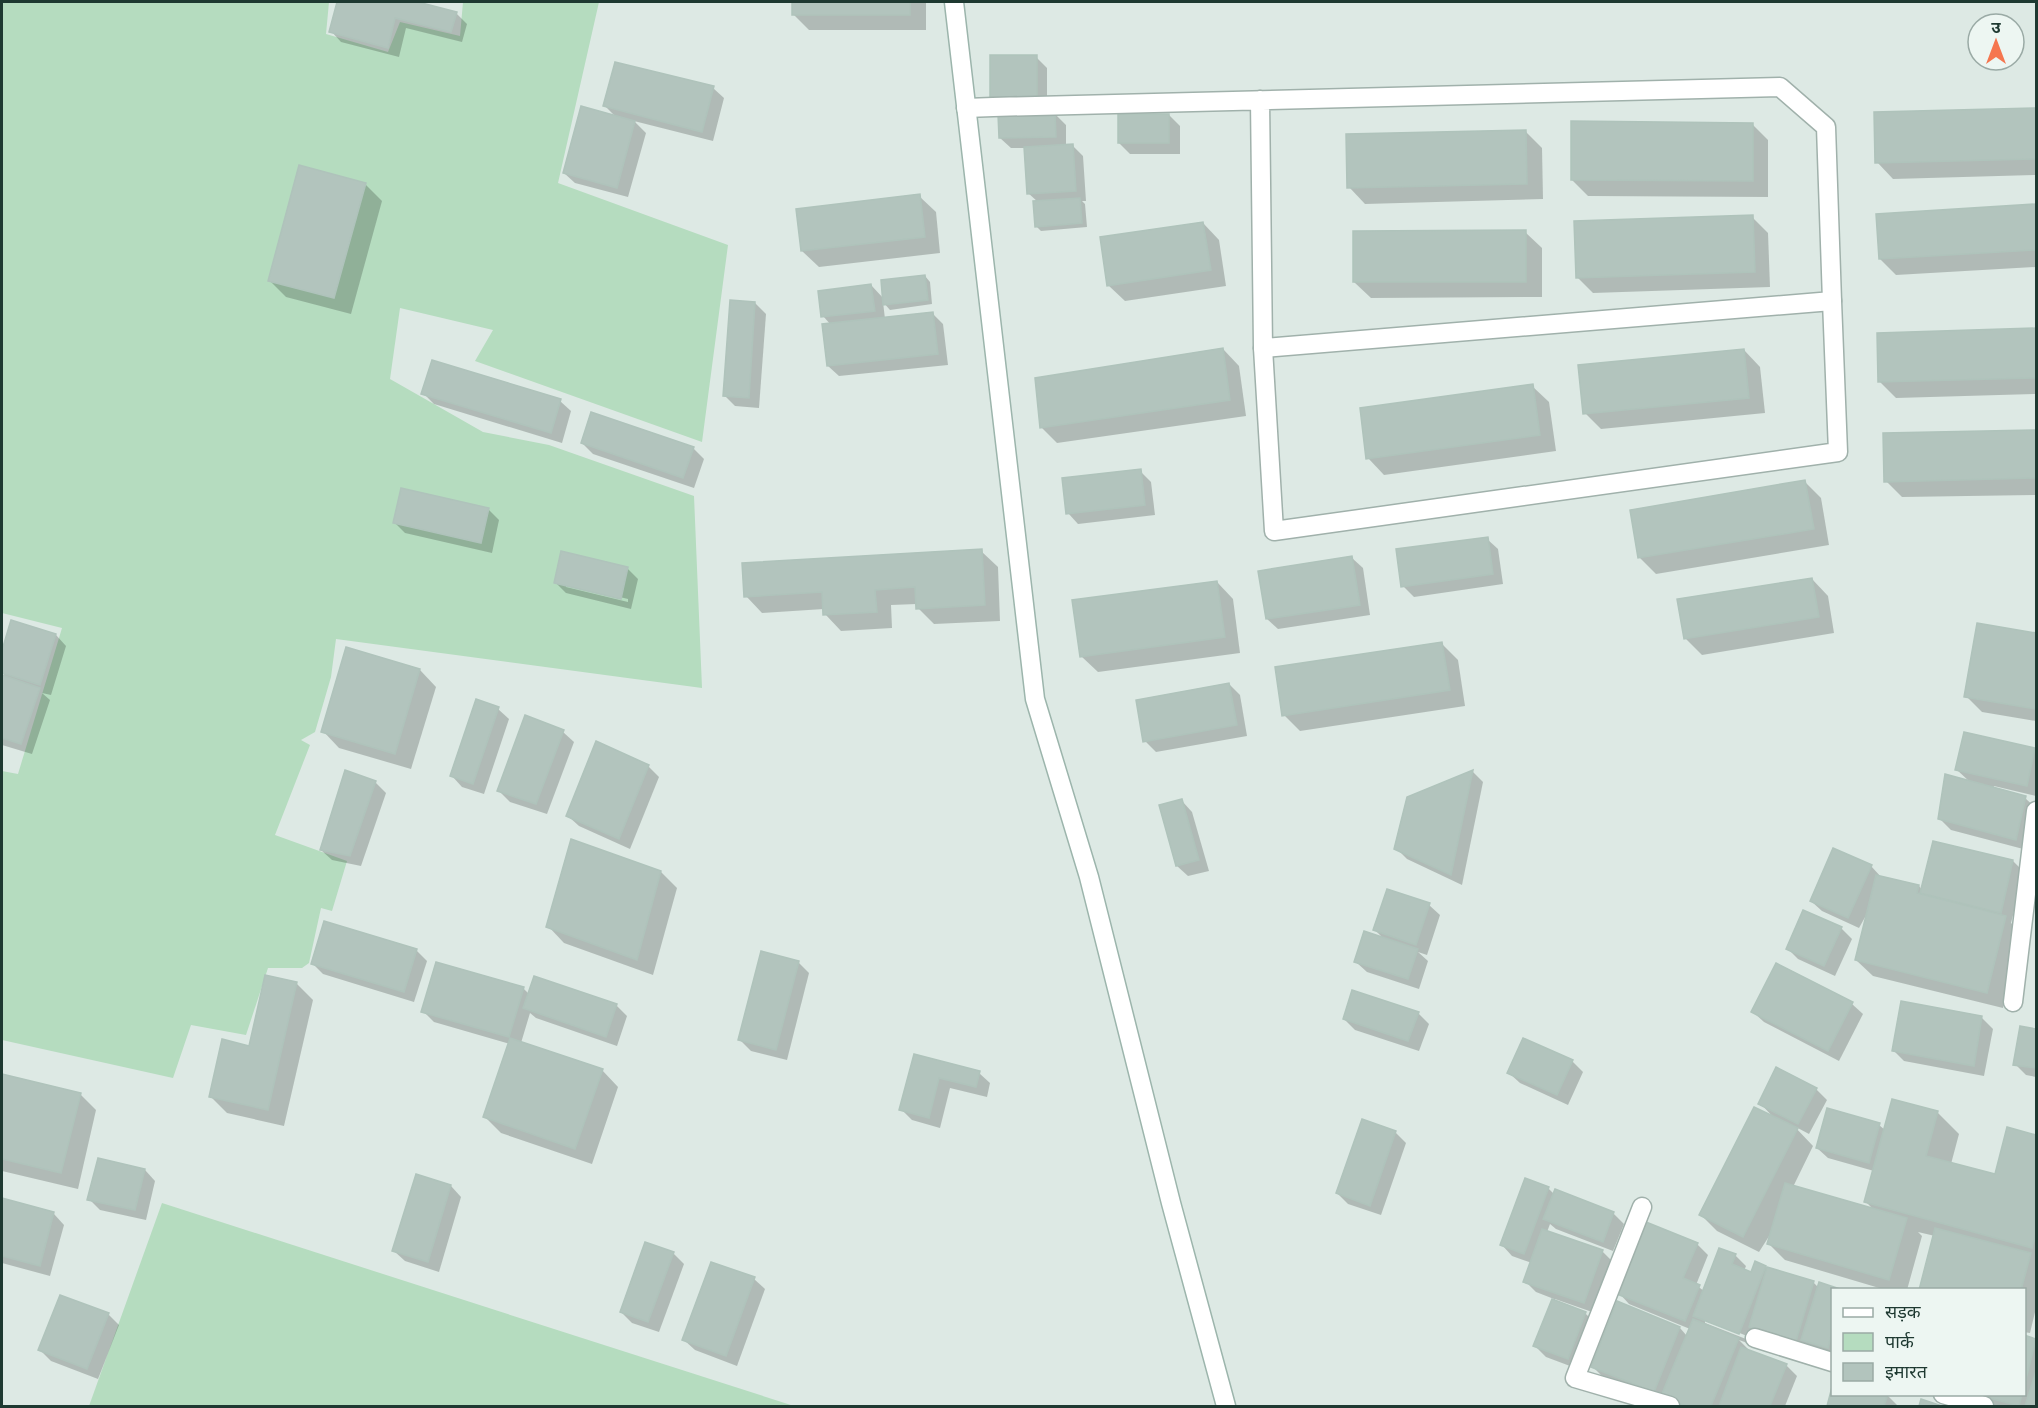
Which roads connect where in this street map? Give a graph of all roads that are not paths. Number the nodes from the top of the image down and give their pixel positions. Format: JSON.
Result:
{"nodes":[{"id":1,"x":954,"y":2,"type":"edge"},
{"id":2,"x":1260,"y":100,"type":"junction"},
{"id":3,"x":966,"y":108,"type":"junction"},
{"id":4,"x":1832,"y":301,"type":"junction"},
{"id":5,"x":1263,"y":348,"type":"junction"},
{"id":6,"x":2037,"y":811,"type":"edge"},
{"id":7,"x":2013,"y":1002,"type":"dead end"},
{"id":8,"x":1642,"y":1207,"type":"dead end"},
{"id":9,"x":1755,"y":1338,"type":"dead end"},
{"id":10,"x":1831,"y":1361,"type":"edge"},
{"id":11,"x":1946,"y":1396,"type":"edge"},
{"id":12,"x":1226,"y":1407,"type":"edge"},
{"id":13,"x":1670,"y":1407,"type":"edge"},
{"id":14,"x":1984,"y":1407,"type":"edge"}],
"edges":[{"from":1,"to":3,"type":"street"},
{"from":2,"to":3,"type":"street"},
{"from":2,"to":4,"type":"street"},
{"from":2,"to":5,"type":"street"},
{"from":3,"to":12,"type":"street"},
{"from":4,"to":5,"type":"street"},
{"from":4,"to":5,"type":"street"},
{"from":6,"to":7,"type":"street"},
{"from":8,"to":13,"type":"street"},
{"from":9,"to":10,"type":"street"},
{"from":11,"to":14,"type":"street"}]}
